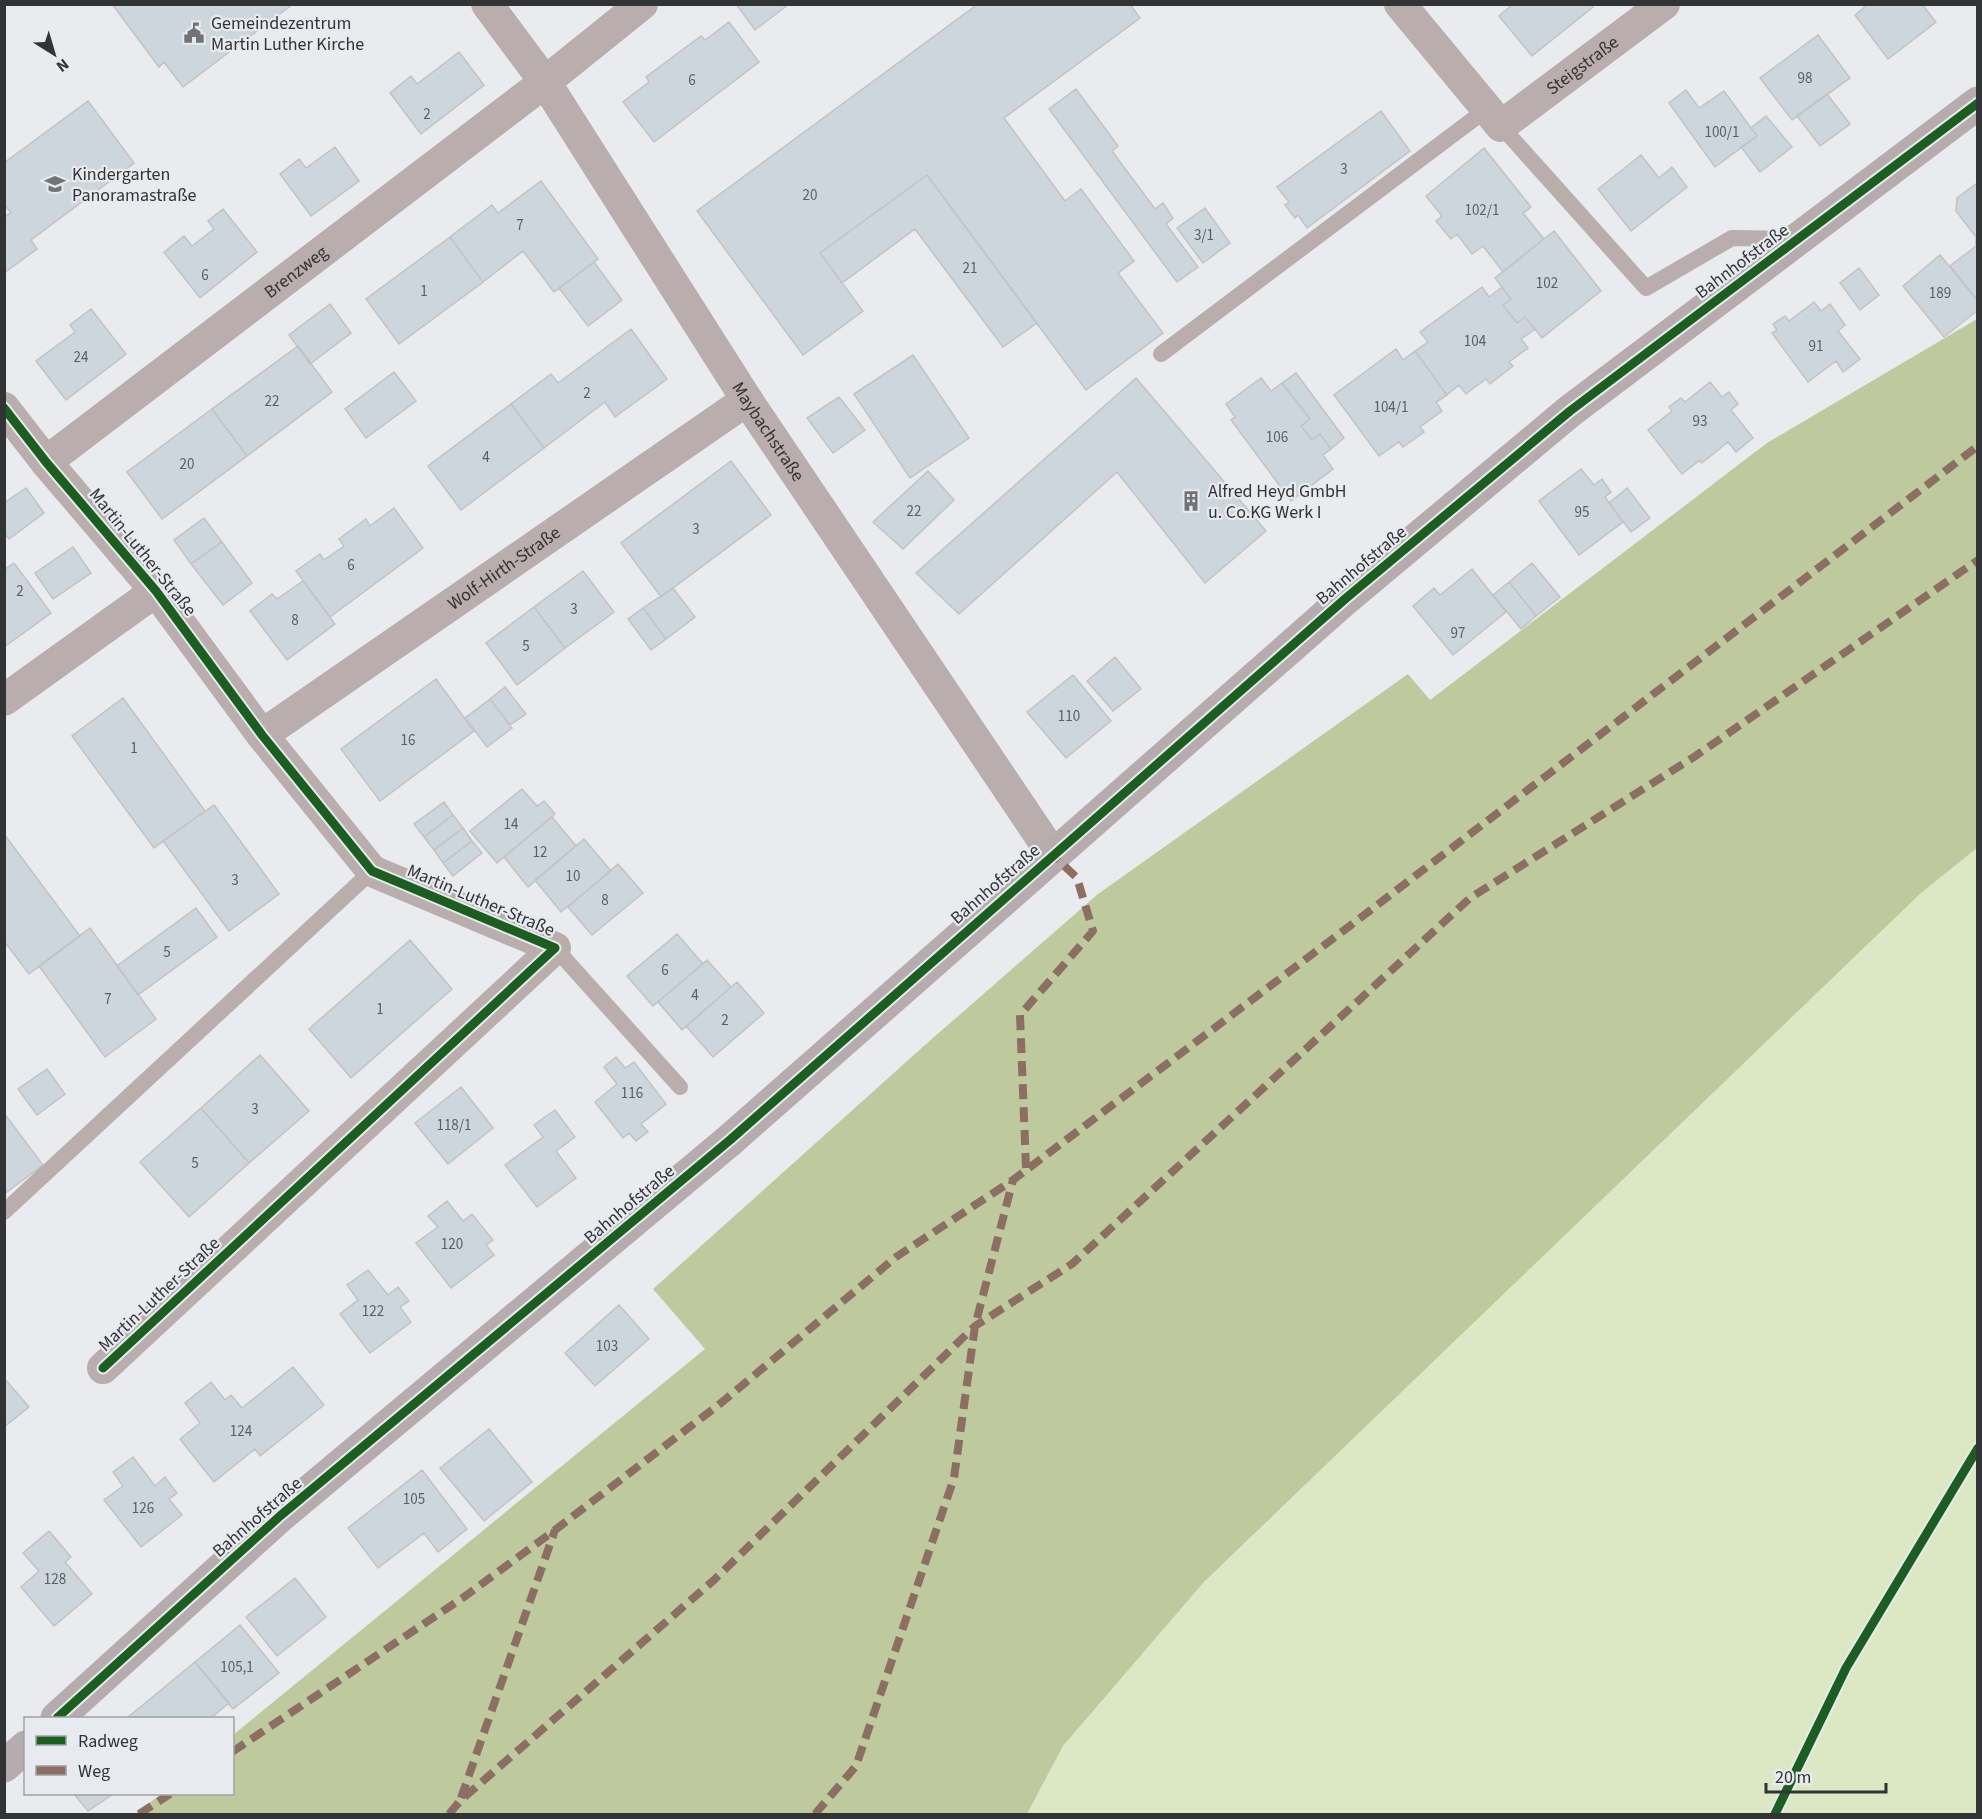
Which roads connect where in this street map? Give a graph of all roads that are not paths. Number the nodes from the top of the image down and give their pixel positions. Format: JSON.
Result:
{"nodes":[{"id":1,"x":487,"y":4,"type":"edge"},
{"id":2,"x":642,"y":4,"type":"edge"},
{"id":3,"x":1400,"y":4,"type":"edge"},
{"id":4,"x":1664,"y":4,"type":"edge"},
{"id":5,"x":545,"y":82,"type":"junction"},
{"id":6,"x":1977,"y":103,"type":"edge"},
{"id":7,"x":1494,"y":117,"type":"junction"},
{"id":8,"x":1799,"y":239,"type":"junction"},
{"id":9,"x":1161,"y":354,"type":"dead end"},
{"id":10,"x":747,"y":400,"type":"junction"},
{"id":11,"x":4,"y":408,"type":"edge"},
{"id":12,"x":46,"y":462,"type":"junction"},
{"id":13,"x":156,"y":591,"type":"junction"},
{"id":14,"x":4,"y":700,"type":"edge"},
{"id":15,"x":262,"y":735,"type":"junction"},
{"id":16,"x":1053,"y":855,"type":"junction"},
{"id":17,"x":372,"y":871,"type":"junction"},
{"id":18,"x":555,"y":948,"type":"junction"},
{"id":19,"x":680,"y":1087,"type":"dead end"},
{"id":20,"x":4,"y":1212,"type":"edge"},
{"id":21,"x":103,"y":1368,"type":"dead end"},
{"id":22,"x":59,"y":1717,"type":"edge"},
{"id":23,"x":24,"y":1749,"type":"edge"},
{"id":24,"x":4,"y":1766,"type":"edge"}],
"edges":[{"from":1,"to":5,"type":"street","name":"Maybachstraße"},
{"from":2,"to":5,"type":"street","name":"Brenzweg"},
{"from":3,"to":7,"type":"street"},
{"from":4,"to":7,"type":"street","name":"Steigstraße"},
{"from":5,"to":10,"type":"street","name":"Maybachstraße"},
{"from":5,"to":12,"type":"street","name":"Brenzweg"},
{"from":6,"to":8,"type":"street","name":"Bahnhofstraße"},
{"from":7,"to":8,"type":"lane"},
{"from":7,"to":9,"type":"lane"},
{"from":8,"to":16,"type":"street","name":"Bahnhofstraße"},
{"from":10,"to":15,"type":"street","name":"Wolf-Hirth-Straße"},
{"from":10,"to":16,"type":"street","name":"Maybachstraße"},
{"from":11,"to":12,"type":"street","name":"Martin-Luther-Straße"},
{"from":12,"to":13,"type":"street","name":"Martin-Luther-Straße"},
{"from":13,"to":14,"type":"street"},
{"from":13,"to":15,"type":"street","name":"Martin-Luther-Straße"},
{"from":15,"to":17,"type":"street","name":"Martin-Luther-Straße"},
{"from":16,"to":22,"type":"street","name":"Bahnhofstraße"},
{"from":17,"to":18,"type":"street","name":"Martin-Luther-Straße"},
{"from":17,"to":20,"type":"lane"},
{"from":18,"to":19,"type":"lane","name":"Martin-Luther-Straße"},
{"from":18,"to":21,"type":"street","name":"Martin-Luther-Straße"},
{"from":23,"to":24,"type":"street"}]}
